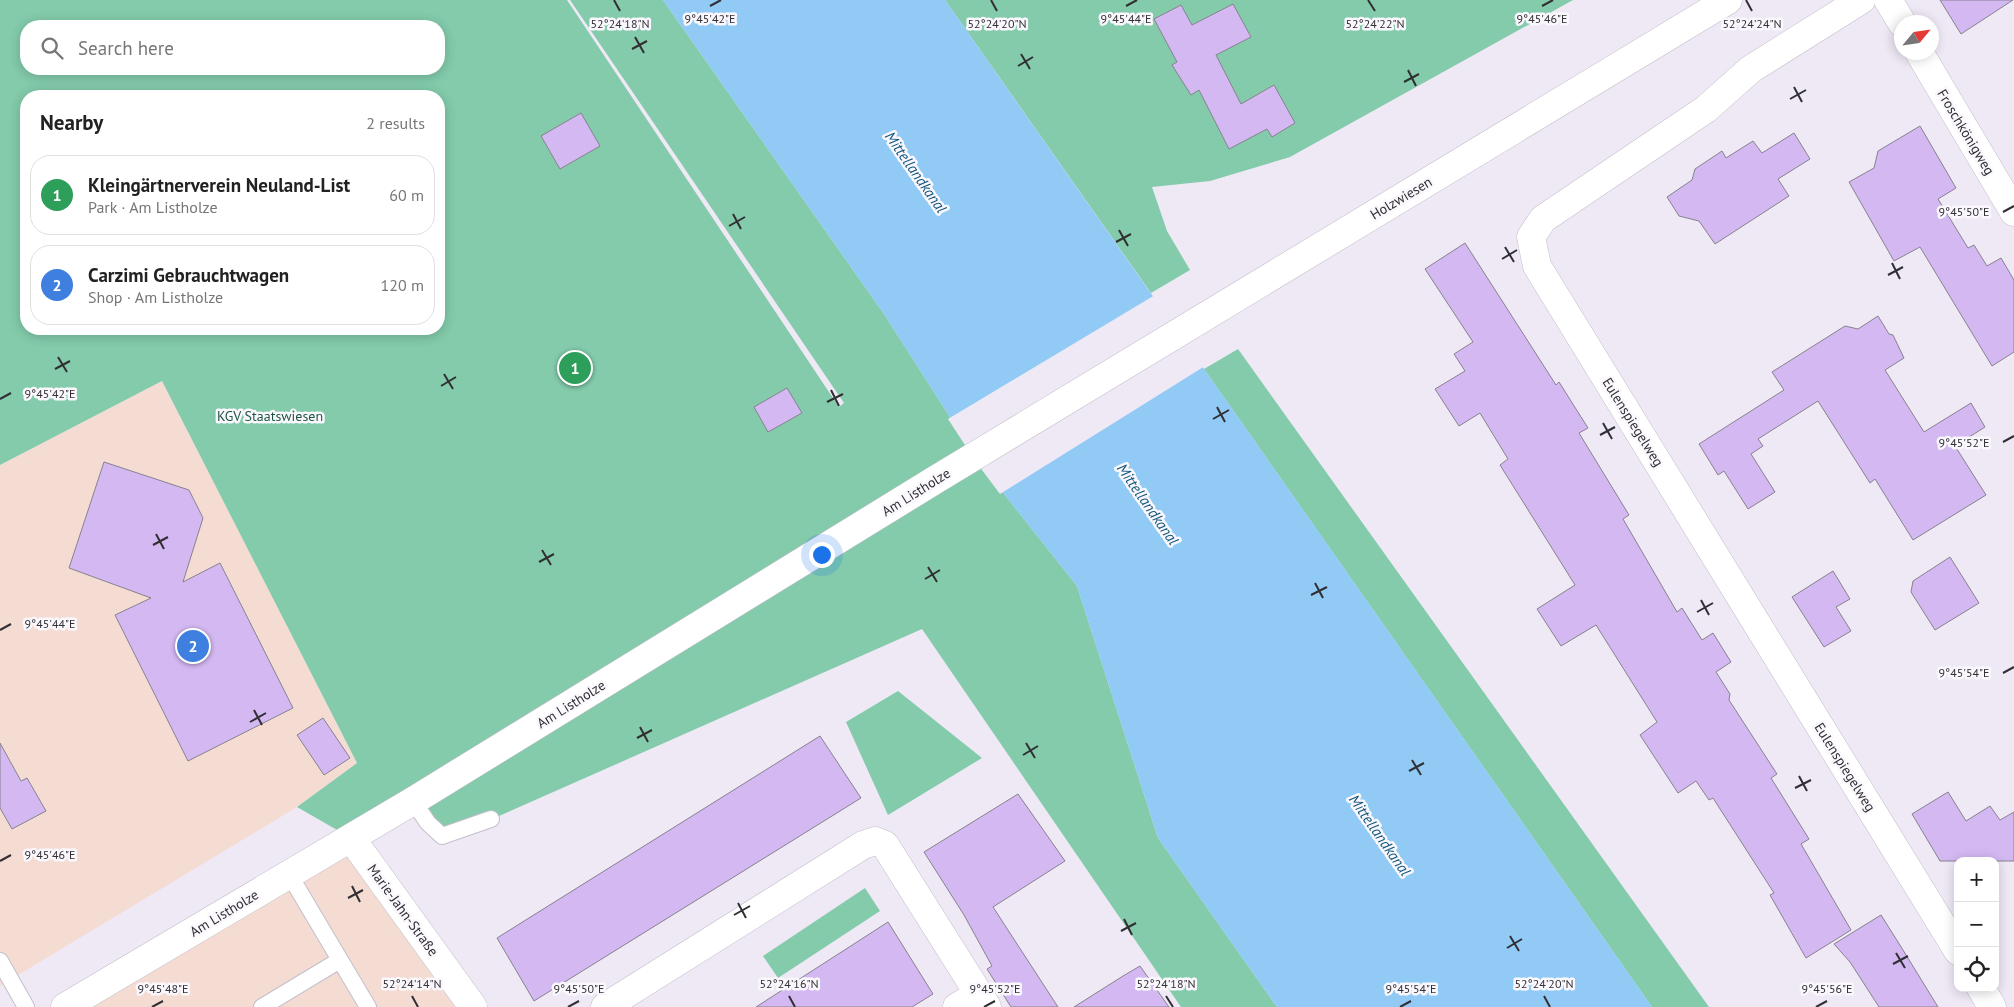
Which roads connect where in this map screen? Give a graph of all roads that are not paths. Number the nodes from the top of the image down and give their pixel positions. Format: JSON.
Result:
{"nodes":[{"id":1,"x":1728,"y":0,"type":"edge"},
{"id":2,"x":1861,"y":0,"type":"edge"},
{"id":3,"x":1888,"y":0,"type":"edge"},
{"id":4,"x":1897,"y":15,"type":"edge"},
{"id":5,"x":1924,"y":60,"type":"edge"},
{"id":6,"x":2014,"y":212,"type":"edge"},
{"id":7,"x":1074,"y":396,"type":"joint"},
{"id":8,"x":413,"y":801,"type":"junction"},
{"id":9,"x":491,"y":819,"type":"dead end"},
{"id":10,"x":350,"y":838,"type":"junction"},
{"id":11,"x":289,"y":874,"type":"junction"},
{"id":12,"x":1956,"y":947,"type":"edge"},
{"id":13,"x":0,"y":960,"type":"edge"},
{"id":14,"x":340,"y":960,"type":"junction"},
{"id":15,"x":1983,"y":992,"type":"edge"},
{"id":16,"x":974,"y":1003,"type":"edge"},
{"id":17,"x":26,"y":1007,"type":"edge"},
{"id":18,"x":65,"y":1007,"type":"edge"},
{"id":19,"x":262,"y":1007,"type":"edge"},
{"id":20,"x":368,"y":1007,"type":"edge"},
{"id":21,"x":473,"y":1007,"type":"edge"},
{"id":22,"x":605,"y":1007,"type":"edge"},
{"id":23,"x":1992,"y":1007,"type":"edge"}],
"edges":[{"from":1,"to":7,"type":"street","name":"Holzwiesen"},
{"from":2,"to":12,"type":"street","name":"Eulenspiegelweg"},
{"from":3,"to":4,"type":"street"},
{"from":5,"to":6,"type":"street","name":"Froschkönigweg"},
{"from":7,"to":8,"type":"street","name":"Am Listholze"},
{"from":8,"to":9,"type":"lane"},
{"from":8,"to":10,"type":"street","name":"Am Listholze"},
{"from":10,"to":11,"type":"street","name":"Am Listholze"},
{"from":10,"to":21,"type":"street","name":"Marie-Jahn-Straße"},
{"from":11,"to":14,"type":"lane"},
{"from":11,"to":18,"type":"street","name":"Am Listholze"},
{"from":13,"to":17,"type":"lane"},
{"from":14,"to":19,"type":"lane"},
{"from":14,"to":20,"type":"lane"},
{"from":15,"to":23,"type":"street"},
{"from":16,"to":22,"type":"street"}]}
